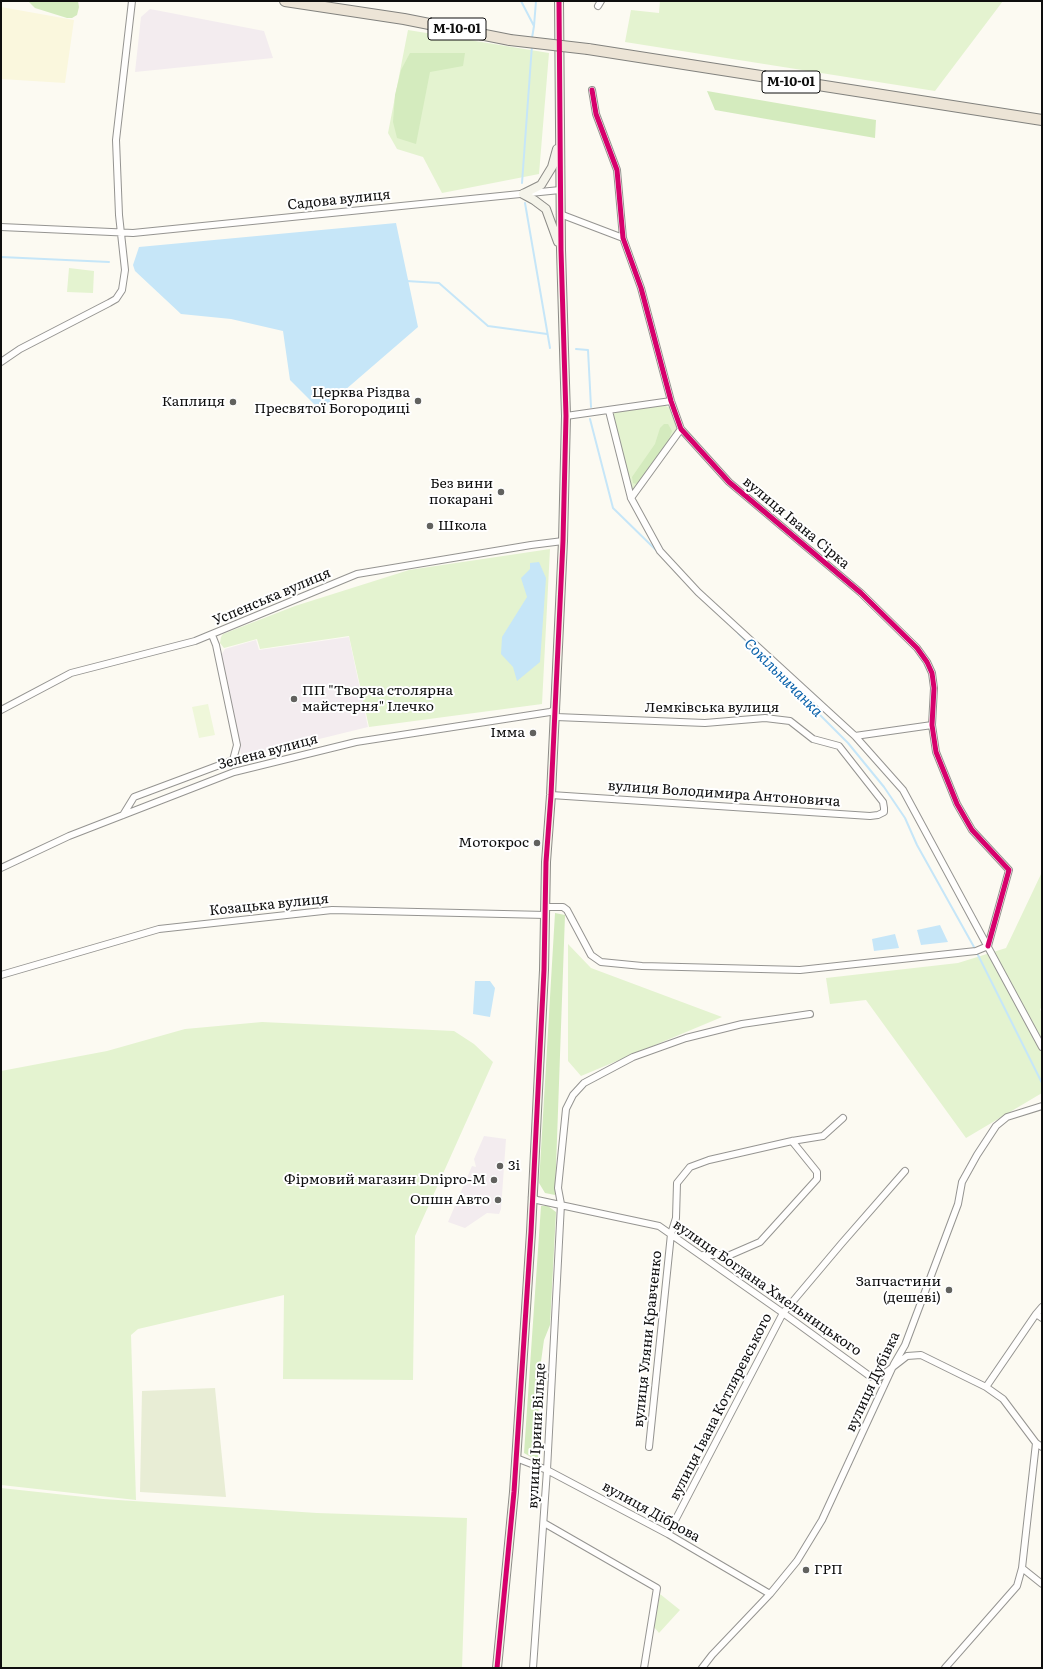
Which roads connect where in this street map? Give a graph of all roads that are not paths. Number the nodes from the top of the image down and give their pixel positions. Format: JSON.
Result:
{"nodes":[{"id":1,"x":132,"y":1,"type":"edge"},
{"id":2,"x":285,"y":1,"type":"edge"},
{"id":3,"x":559,"y":1,"type":"edge"},
{"id":4,"x":592,"y":90,"type":"dead end"},
{"id":5,"x":1042,"y":120,"type":"edge"},
{"id":6,"x":560,"y":137,"type":"junction"},
{"id":7,"x":560,"y":190,"type":"junction"},
{"id":8,"x":523,"y":194,"type":"junction"},
{"id":9,"x":560,"y":214,"type":"junction"},
{"id":10,"x":1,"y":228,"type":"edge"},
{"id":11,"x":121,"y":232,"type":"junction"},
{"id":12,"x":623,"y":238,"type":"junction"},
{"id":13,"x":560,"y":250,"type":"junction"},
{"id":14,"x":1,"y":362,"type":"edge"},
{"id":15,"x":671,"y":401,"type":"junction"},
{"id":16,"x":609,"y":411,"type":"junction"},
{"id":17,"x":566,"y":416,"type":"junction"},
{"id":18,"x":681,"y":429,"type":"junction"},
{"id":19,"x":631,"y":498,"type":"junction"},
{"id":20,"x":563,"y":541,"type":"junction"},
{"id":21,"x":212,"y":635,"type":"junction"},
{"id":22,"x":1,"y":710,"type":"edge"},
{"id":23,"x":556,"y":713,"type":"junction"},
{"id":24,"x":932,"y":725,"type":"junction"},
{"id":25,"x":855,"y":736,"type":"junction"},
{"id":26,"x":233,"y":760,"type":"junction"},
{"id":27,"x":234,"y":772,"type":"junction"},
{"id":28,"x":551,"y":795,"type":"junction"},
{"id":29,"x":883,"y":802,"type":"joint"},
{"id":30,"x":123,"y":815,"type":"junction"},
{"id":31,"x":1,"y":868,"type":"edge"},
{"id":32,"x":546,"y":911,"type":"junction"},
{"id":33,"x":988,"y":946,"type":"junction"},
{"id":34,"x":1,"y":975,"type":"edge"},
{"id":35,"x":810,"y":1014,"type":"dead end"},
{"id":36,"x":1042,"y":1046,"type":"edge"},
{"id":37,"x":1042,"y":1106,"type":"edge"},
{"id":38,"x":843,"y":1118,"type":"dead end"},
{"id":39,"x":792,"y":1141,"type":"junction"},
{"id":40,"x":905,"y":1172,"type":"dead end"},
{"id":41,"x":532,"y":1197,"type":"junction"},
{"id":42,"x":561,"y":1204,"type":"junction"},
{"id":43,"x":671,"y":1234,"type":"junction"},
{"id":44,"x":702,"y":1255,"type":"junction"},
{"id":45,"x":1042,"y":1307,"type":"edge"},
{"id":46,"x":783,"y":1313,"type":"junction"},
{"id":47,"x":1036,"y":1314,"type":"junction"},
{"id":48,"x":1042,"y":1318,"type":"edge"},
{"id":49,"x":894,"y":1364,"type":"junction"},
{"id":50,"x":986,"y":1387,"type":"junction"},
{"id":51,"x":1036,"y":1443,"type":"junction"},
{"id":52,"x":649,"y":1447,"type":"dead end"},
{"id":53,"x":1042,"y":1447,"type":"edge"},
{"id":54,"x":516,"y":1458,"type":"junction"},
{"id":55,"x":548,"y":1470,"type":"junction"},
{"id":56,"x":544,"y":1523,"type":"junction"},
{"id":57,"x":668,"y":1534,"type":"junction"},
{"id":58,"x":1022,"y":1568,"type":"junction"},
{"id":59,"x":1042,"y":1584,"type":"edge"},
{"id":60,"x":770,"y":1594,"type":"junction"},
{"id":61,"x":497,"y":1668,"type":"edge"},
{"id":62,"x":533,"y":1668,"type":"edge"},
{"id":63,"x":644,"y":1668,"type":"edge"},
{"id":64,"x":702,"y":1668,"type":"edge"},
{"id":65,"x":945,"y":1668,"type":"edge"}],
"edges":[{"from":1,"to":11,"type":"street"},
{"from":2,"to":5,"type":"highway","number":"М-10-01","bridge":true},
{"from":3,"to":6,"type":"main road"},
{"from":4,"to":12,"type":"street","name":"вулиця Івана Сірка"},
{"from":6,"to":7,"type":"main road"},
{"from":6,"to":8,"type":"main road"},
{"from":7,"to":8,"type":"street","name":"Садова вулиця"},
{"from":7,"to":9,"type":"main road"},
{"from":8,"to":11,"type":"street","name":"Садова вулиця"},
{"from":8,"to":13,"type":"main road"},
{"from":9,"to":12,"type":"street"},
{"from":9,"to":13,"type":"main road"},
{"from":10,"to":11,"type":"street","name":"Садова вулиця"},
{"from":11,"to":14,"type":"street"},
{"from":12,"to":15,"type":"street","name":"вулиця Івана Сірка"},
{"from":13,"to":17,"type":"main road"},
{"from":15,"to":16,"type":"street"},
{"from":15,"to":18,"type":"street","name":"вулиця Івана Сірка"},
{"from":16,"to":17,"type":"street"},
{"from":16,"to":19,"type":"street"},
{"from":17,"to":20,"type":"main road"},
{"from":18,"to":19,"type":"street"},
{"from":18,"to":24,"type":"street","name":"вулиця Івана Сірка"},
{"from":19,"to":25,"type":"street"},
{"from":20,"to":21,"type":"street","name":"Успенська вулиця"},
{"from":20,"to":23,"type":"main road"},
{"from":21,"to":22,"type":"street","name":"Успенська вулиця"},
{"from":21,"to":26,"type":"street"},
{"from":23,"to":27,"type":"street","name":"Зелена вулиця"},
{"from":23,"to":28,"type":"main road"},
{"from":23,"to":29,"type":"street","name":"Лемківська вулиця"},
{"from":24,"to":25,"type":"street"},
{"from":24,"to":33,"type":"street","name":"вулиця Івана Сірка"},
{"from":25,"to":33,"type":"street"},
{"from":26,"to":27,"type":"street"},
{"from":26,"to":30,"type":"street"},
{"from":27,"to":30,"type":"street","name":"Зелена вулиця"},
{"from":28,"to":29,"type":"street","name":"вулиця Володимира Антоновича"},
{"from":28,"to":32,"type":"main road"},
{"from":30,"to":31,"type":"street","name":"Зелена вулиця"},
{"from":32,"to":33,"type":"street","name":"Козацька вулиця"},
{"from":32,"to":34,"type":"street","name":"Козацька вулиця"},
{"from":32,"to":41,"type":"main road"},
{"from":33,"to":36,"type":"street"},
{"from":35,"to":42,"type":"street","name":"вулиця Ірини Вільде"},
{"from":37,"to":49,"type":"street","name":"вулиця Дубівка"},
{"from":38,"to":39,"type":"street","name":"вулиця Уляни Кравченко"},
{"from":39,"to":43,"type":"street","name":"вулиця Уляни Кравченко"},
{"from":39,"to":44,"type":"street"},
{"from":40,"to":46,"type":"street","name":"вулиця Івана Котляревського"},
{"from":41,"to":42,"type":"street","name":"вулиця Богдана Хмельницького"},
{"from":41,"to":54,"type":"main road"},
{"from":42,"to":43,"type":"street","name":"вулиця Богдана Хмельницького"},
{"from":42,"to":55,"type":"street","name":"вулиця Ірини Вільде"},
{"from":43,"to":44,"type":"street","name":"вулиця Богдана Хмельницького"},
{"from":43,"to":52,"type":"street","name":"вулиця Уляни Кравченко"},
{"from":44,"to":46,"type":"street","name":"вулиця Богдана Хмельницького"},
{"from":45,"to":47,"type":"street"},
{"from":46,"to":49,"type":"street","name":"вулиця Богдана Хмельницького"},
{"from":46,"to":57,"type":"street","name":"вулиця Івана Котляревського"},
{"from":47,"to":48,"type":"street"},
{"from":47,"to":50,"type":"street"},
{"from":49,"to":50,"type":"street","name":"вулиця Богдана Хмельницького"},
{"from":49,"to":60,"type":"street","name":"вулиця Дубівка"},
{"from":50,"to":51,"type":"street","name":"вулиця Богдана Хмельницького"},
{"from":51,"to":53,"type":"street","name":"вулиця Богдана Хмельницького"},
{"from":51,"to":58,"type":"street"},
{"from":54,"to":55,"type":"street","name":"вулиця Діброва"},
{"from":54,"to":61,"type":"main road"},
{"from":55,"to":56,"type":"street","name":"вулиця Ірини Вільде"},
{"from":55,"to":57,"type":"street","name":"вулиця Діброва"},
{"from":56,"to":62,"type":"street","name":"вулиця Ірини Вільде"},
{"from":56,"to":63,"type":"street"},
{"from":57,"to":60,"type":"street","name":"вулиця Діброва"},
{"from":58,"to":59,"type":"street"},
{"from":58,"to":65,"type":"street"},
{"from":60,"to":64,"type":"street","name":"вулиця Дубівка"}]}
